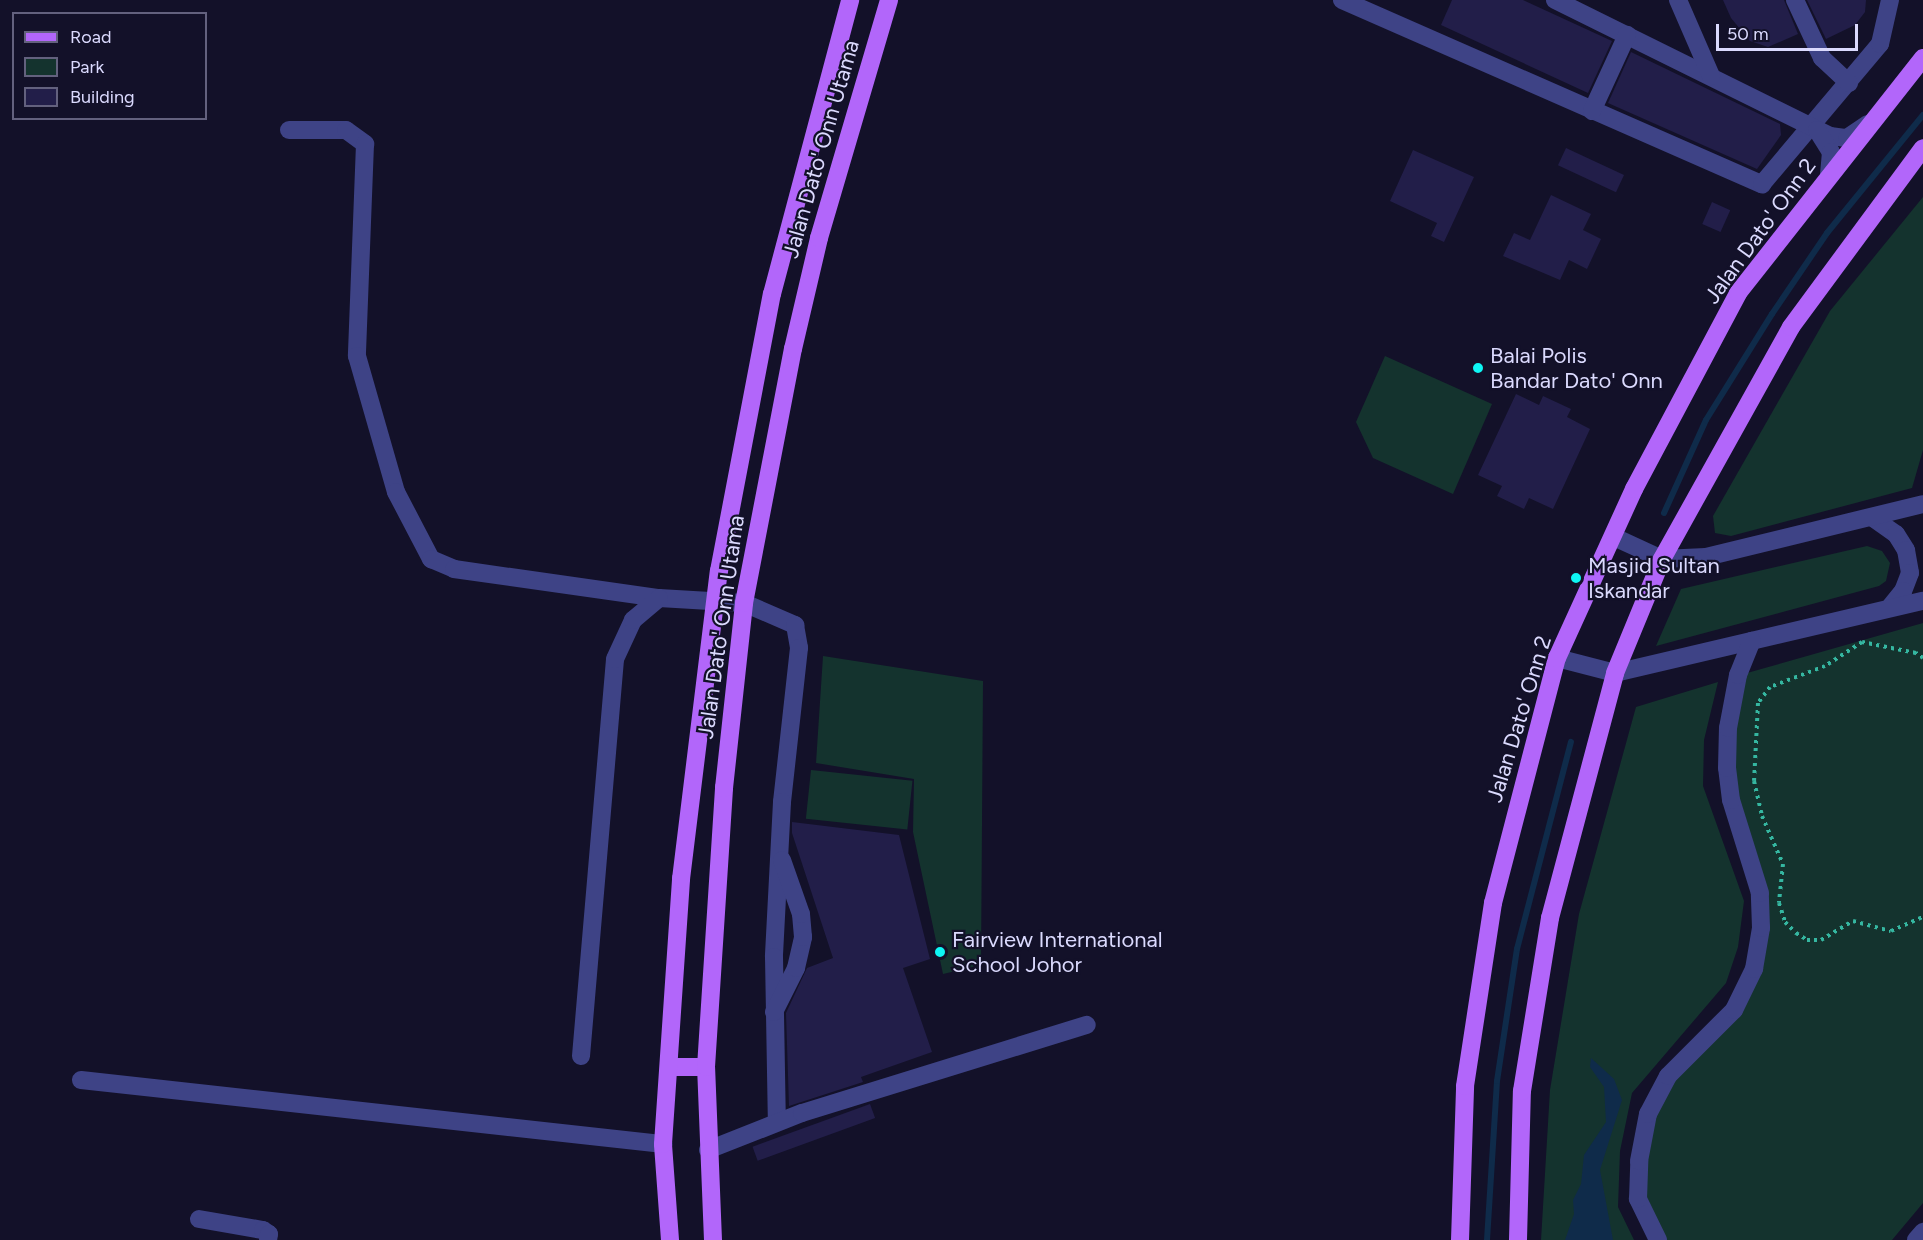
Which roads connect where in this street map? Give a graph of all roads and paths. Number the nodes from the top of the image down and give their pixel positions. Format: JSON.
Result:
{"nodes":[{"id":1,"x":850,"y":0,"type":"edge"},
{"id":2,"x":889,"y":0,"type":"edge"},
{"id":3,"x":1342,"y":0,"type":"edge"},
{"id":4,"x":1556,"y":0,"type":"edge"},
{"id":5,"x":1678,"y":0,"type":"edge"},
{"id":6,"x":1795,"y":0,"type":"edge"},
{"id":7,"x":1890,"y":0,"type":"edge"},
{"id":8,"x":1627,"y":35,"type":"junction"},
{"id":9,"x":1923,"y":58,"type":"edge"},
{"id":10,"x":1711,"y":76,"type":"junction"},
{"id":11,"x":1849,"y":83,"type":"junction"},
{"id":12,"x":1592,"y":111,"type":"junction"},
{"id":13,"x":1870,"y":122,"type":"junction"},
{"id":14,"x":1814,"y":126,"type":"junction"},
{"id":15,"x":288,"y":130,"type":"dead end"},
{"id":16,"x":1923,"y":148,"type":"edge"},
{"id":17,"x":1829,"y":177,"type":"junction"},
{"id":18,"x":1923,"y":504,"type":"edge"},
{"id":19,"x":1873,"y":518,"type":"junction"},
{"id":20,"x":1614,"y":537,"type":"junction"},
{"id":21,"x":1662,"y":559,"type":"junction"},
{"id":22,"x":658,"y":598,"type":"junction"},
{"id":23,"x":718,"y":599,"type":"junction"},
{"id":24,"x":1923,"y":601,"type":"edge"},
{"id":25,"x":744,"y":603,"type":"junction"},
{"id":26,"x":1891,"y":606,"type":"junction"},
{"id":27,"x":1752,"y":641,"type":"junction"},
{"id":28,"x":1557,"y":658,"type":"junction"},
{"id":29,"x":1923,"y":658,"type":"edge"},
{"id":30,"x":1615,"y":674,"type":"junction"},
{"id":31,"x":780,"y":856,"type":"junction"},
{"id":32,"x":1923,"y":917,"type":"edge"},
{"id":33,"x":772,"y":1016,"type":"junction"},
{"id":34,"x":1087,"y":1025,"type":"dead end"},
{"id":35,"x":581,"y":1056,"type":"dead end"},
{"id":36,"x":669,"y":1066,"type":"junction"},
{"id":37,"x":706,"y":1067,"type":"junction"},
{"id":38,"x":81,"y":1080,"type":"dead end"},
{"id":39,"x":777,"y":1122,"type":"junction"},
{"id":40,"x":663,"y":1144,"type":"junction"},
{"id":41,"x":708,"y":1150,"type":"junction"},
{"id":42,"x":199,"y":1220,"type":"dead end"},
{"id":43,"x":1923,"y":1232,"type":"edge"},
{"id":44,"x":268,"y":1240,"type":"edge"},
{"id":45,"x":669,"y":1240,"type":"edge"},
{"id":46,"x":712,"y":1240,"type":"edge"},
{"id":47,"x":1460,"y":1240,"type":"edge"},
{"id":48,"x":1518,"y":1240,"type":"edge"},
{"id":49,"x":1658,"y":1240,"type":"edge"},
{"id":50,"x":1916,"y":1240,"type":"edge"}],
"edges":[{"from":1,"to":23,"type":"main road","name":"Jalan Dato' Onn Utama"},
{"from":2,"to":25,"type":"main road","name":"Jalan Dato' Onn Utama"},
{"from":3,"to":12,"type":"street"},
{"from":4,"to":8,"type":"street"},
{"from":5,"to":10,"type":"street"},
{"from":6,"to":11,"type":"street"},
{"from":7,"to":11,"type":"street"},
{"from":8,"to":10,"type":"street"},
{"from":8,"to":12,"type":"street"},
{"from":9,"to":13,"type":"main road","name":"Jalan Dato' Onn 2"},
{"from":10,"to":14,"type":"street"},
{"from":11,"to":14,"type":"street"},
{"from":12,"to":14,"type":"street"},
{"from":13,"to":14,"type":"street"},
{"from":13,"to":17,"type":"main road","name":"Jalan Dato' Onn 2"},
{"from":14,"to":17,"type":"street"},
{"from":15,"to":22,"type":"street"},
{"from":16,"to":21,"type":"main road"},
{"from":17,"to":20,"type":"main road","name":"Jalan Dato' Onn 2"},
{"from":18,"to":19,"type":"street"},
{"from":19,"to":21,"type":"street"},
{"from":19,"to":26,"type":"street"},
{"from":20,"to":21,"type":"street"},
{"from":20,"to":28,"type":"main road","name":"Jalan Dato' Onn 2"},
{"from":21,"to":30,"type":"main road"},
{"from":22,"to":23,"type":"street"},
{"from":22,"to":35,"type":"street"},
{"from":23,"to":25,"type":"street"},
{"from":23,"to":36,"type":"main road","name":"Jalan Dato' Onn Utama"},
{"from":24,"to":26,"type":"street"},
{"from":25,"to":31,"type":"street"},
{"from":25,"to":37,"type":"main road","name":"Jalan Dato' Onn Utama"},
{"from":26,"to":27,"type":"street"},
{"from":27,"to":30,"type":"street"},
{"from":27,"to":49,"type":"street"},
{"from":28,"to":30,"type":"street"},
{"from":28,"to":47,"type":"main road","name":"Jalan Dato' Onn 2"},
{"from":29,"to":32,"type":"path"},
{"from":30,"to":48,"type":"main road"},
{"from":31,"to":33,"type":"street"},
{"from":31,"to":33,"type":"street"},
{"from":33,"to":39,"type":"street"},
{"from":34,"to":39,"type":"street"},
{"from":36,"to":37,"type":"main road"},
{"from":36,"to":40,"type":"main road","name":"Jalan Dato' Onn Utama"},
{"from":37,"to":41,"type":"main road","name":"Jalan Dato' Onn Utama"},
{"from":38,"to":40,"type":"street"},
{"from":39,"to":41,"type":"street"},
{"from":40,"to":45,"type":"main road","name":"Jalan Dato' Onn Utama"},
{"from":41,"to":46,"type":"main road","name":"Jalan Dato' Onn Utama"},
{"from":42,"to":44,"type":"street"},
{"from":43,"to":50,"type":"street"}]}
